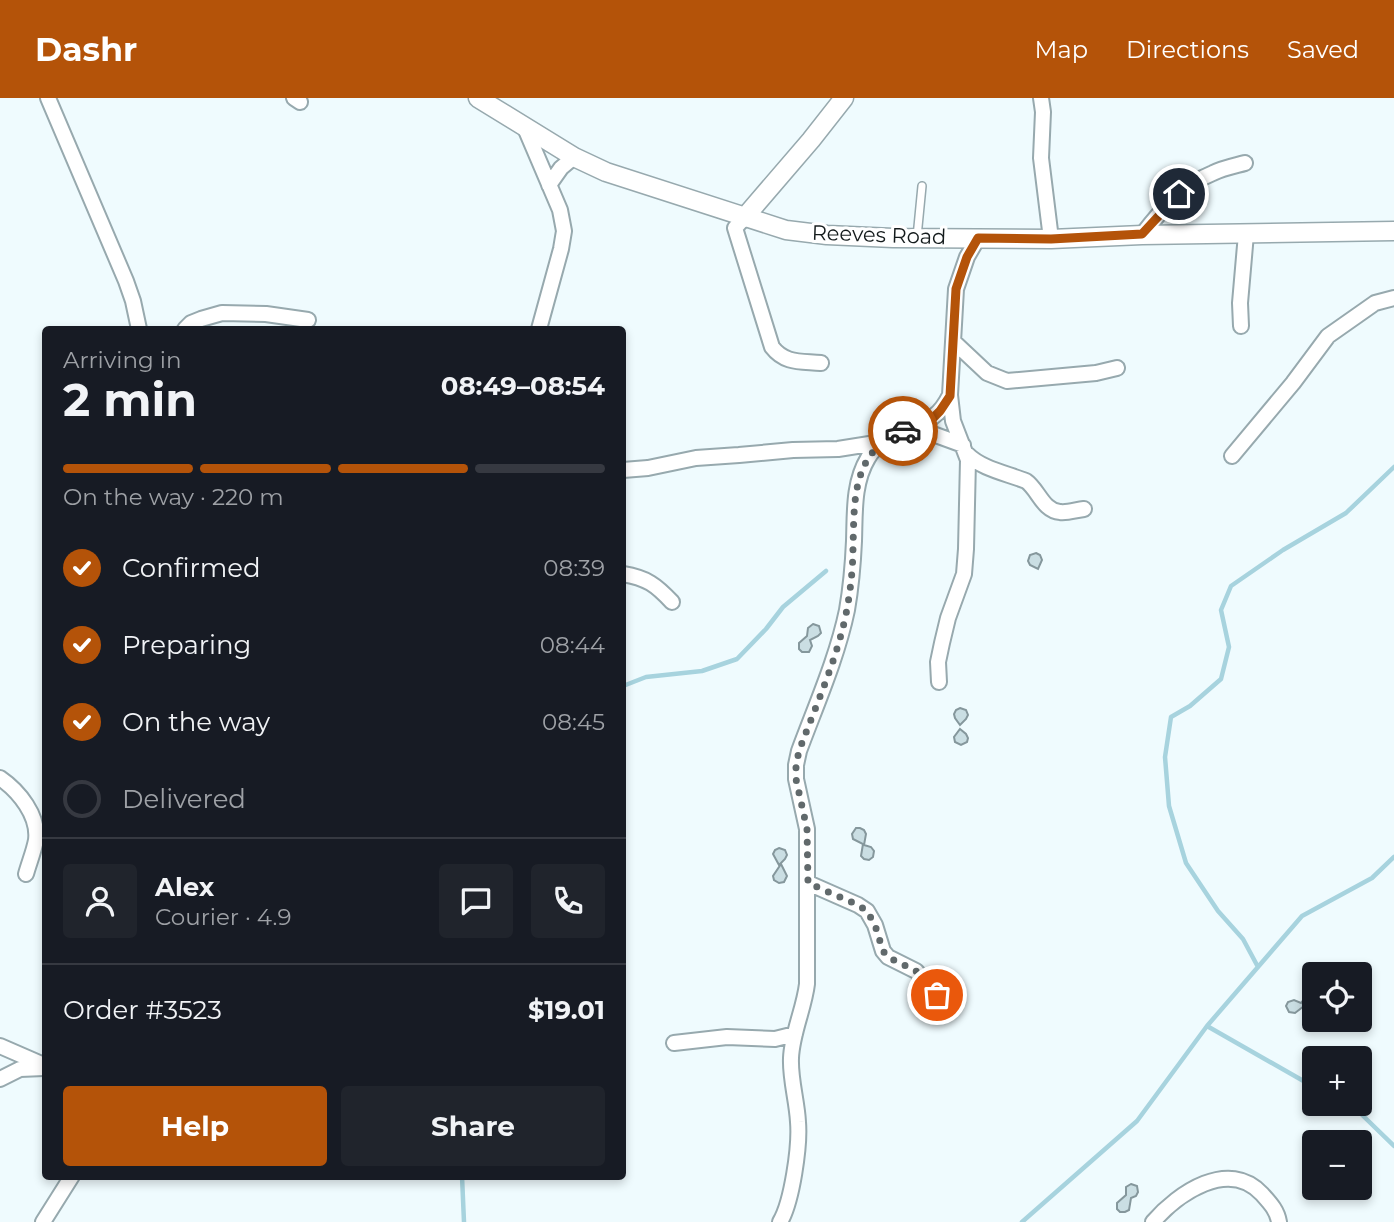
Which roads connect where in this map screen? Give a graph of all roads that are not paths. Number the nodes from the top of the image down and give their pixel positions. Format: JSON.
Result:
{"nodes":[{"id":1,"x":48,"y":98,"type":"edge"},
{"id":2,"x":478,"y":98,"type":"edge"},
{"id":3,"x":844,"y":98,"type":"edge"},
{"id":4,"x":1041,"y":98,"type":"edge"},
{"id":5,"x":525,"y":128,"type":"junction"},
{"id":6,"x":574,"y":157,"type":"junction"},
{"id":7,"x":1245,"y":163,"type":"dead end"},
{"id":8,"x":549,"y":185,"type":"junction"},
{"id":9,"x":922,"y":186,"type":"dead end"},
{"id":10,"x":739,"y":223,"type":"junction"},
{"id":11,"x":1394,"y":231,"type":"edge"},
{"id":12,"x":1142,"y":234,"type":"junction"},
{"id":13,"x":1246,"y":234,"type":"junction"},
{"id":14,"x":916,"y":238,"type":"junction"},
{"id":15,"x":978,"y":238,"type":"junction"},
{"id":16,"x":1051,"y":239,"type":"junction"},
{"id":17,"x":1394,"y":298,"type":"edge"},
{"id":18,"x":308,"y":320,"type":"dead end"},
{"id":19,"x":138,"y":326,"type":"edge"},
{"id":20,"x":188,"y":326,"type":"edge"},
{"id":21,"x":540,"y":326,"type":"edge"},
{"id":22,"x":1241,"y":326,"type":"dead end"},
{"id":23,"x":954,"y":342,"type":"junction"},
{"id":24,"x":821,"y":363,"type":"dead end"},
{"id":25,"x":1116,"y":368,"type":"dead end"},
{"id":26,"x":950,"y":396,"type":"junction"},
{"id":27,"x":911,"y":426,"type":"junction"},
{"id":28,"x":884,"y":441,"type":"junction"},
{"id":29,"x":965,"y":450,"type":"junction"},
{"id":30,"x":1232,"y":456,"type":"dead end"},
{"id":31,"x":626,"y":470,"type":"edge"},
{"id":32,"x":1084,"y":509,"type":"dead end"},
{"id":33,"x":626,"y":574,"type":"edge"},
{"id":34,"x":672,"y":602,"type":"dead end"},
{"id":35,"x":939,"y":682,"type":"dead end"},
{"id":36,"x":0,"y":778,"type":"edge"},
{"id":37,"x":26,"y":874,"type":"dead end"},
{"id":38,"x":808,"y":883,"type":"junction"},
{"id":39,"x":942,"y":1000,"type":"dead end"},
{"id":40,"x":795,"y":1034,"type":"junction"},
{"id":41,"x":674,"y":1043,"type":"dead end"},
{"id":42,"x":0,"y":1046,"type":"edge"},
{"id":43,"x":42,"y":1065,"type":"edge"},
{"id":44,"x":42,"y":1067,"type":"edge"},
{"id":45,"x":0,"y":1079,"type":"edge"},
{"id":46,"x":69,"y":1182,"type":"edge"},
{"id":47,"x":43,"y":1222,"type":"edge"},
{"id":48,"x":57,"y":1222,"type":"edge"},
{"id":49,"x":780,"y":1222,"type":"edge"},
{"id":50,"x":1153,"y":1222,"type":"edge"},
{"id":51,"x":1279,"y":1222,"type":"edge"}],
"edges":[{"from":1,"to":19,"type":"street"},
{"from":2,"to":5,"type":"street","name":"Reeves Road"},
{"from":3,"to":10,"type":"street"},
{"from":4,"to":16,"type":"street"},
{"from":5,"to":6,"type":"street","name":"Reeves Road"},
{"from":5,"to":8,"type":"street"},
{"from":6,"to":8,"type":"street"},
{"from":6,"to":10,"type":"street","name":"Reeves Road"},
{"from":7,"to":12,"type":"street"},
{"from":8,"to":21,"type":"street"},
{"from":9,"to":14,"type":"lane"},
{"from":10,"to":14,"type":"street","name":"Reeves Road"},
{"from":10,"to":24,"type":"street"},
{"from":11,"to":13,"type":"street","name":"Reeves Road"},
{"from":12,"to":13,"type":"street","name":"Reeves Road"},
{"from":12,"to":16,"type":"street","name":"Reeves Road"},
{"from":13,"to":22,"type":"street"},
{"from":14,"to":15,"type":"street","name":"Reeves Road"},
{"from":15,"to":16,"type":"street","name":"Reeves Road"},
{"from":15,"to":23,"type":"street"},
{"from":17,"to":30,"type":"street"},
{"from":18,"to":20,"type":"street"},
{"from":23,"to":25,"type":"street"},
{"from":23,"to":26,"type":"street"},
{"from":26,"to":27,"type":"street"},
{"from":26,"to":29,"type":"street"},
{"from":27,"to":28,"type":"street"},
{"from":27,"to":29,"type":"street"},
{"from":28,"to":31,"type":"street"},
{"from":28,"to":38,"type":"street"},
{"from":29,"to":32,"type":"street"},
{"from":29,"to":35,"type":"street"},
{"from":33,"to":34,"type":"street"},
{"from":36,"to":37,"type":"street"},
{"from":38,"to":39,"type":"street"},
{"from":38,"to":40,"type":"street"},
{"from":40,"to":41,"type":"street"},
{"from":40,"to":49,"type":"street"},
{"from":42,"to":43,"type":"street"},
{"from":44,"to":45,"type":"street"},
{"from":46,"to":47,"type":"street"},
{"from":46,"to":48,"type":"street"},
{"from":50,"to":51,"type":"street"}]}
